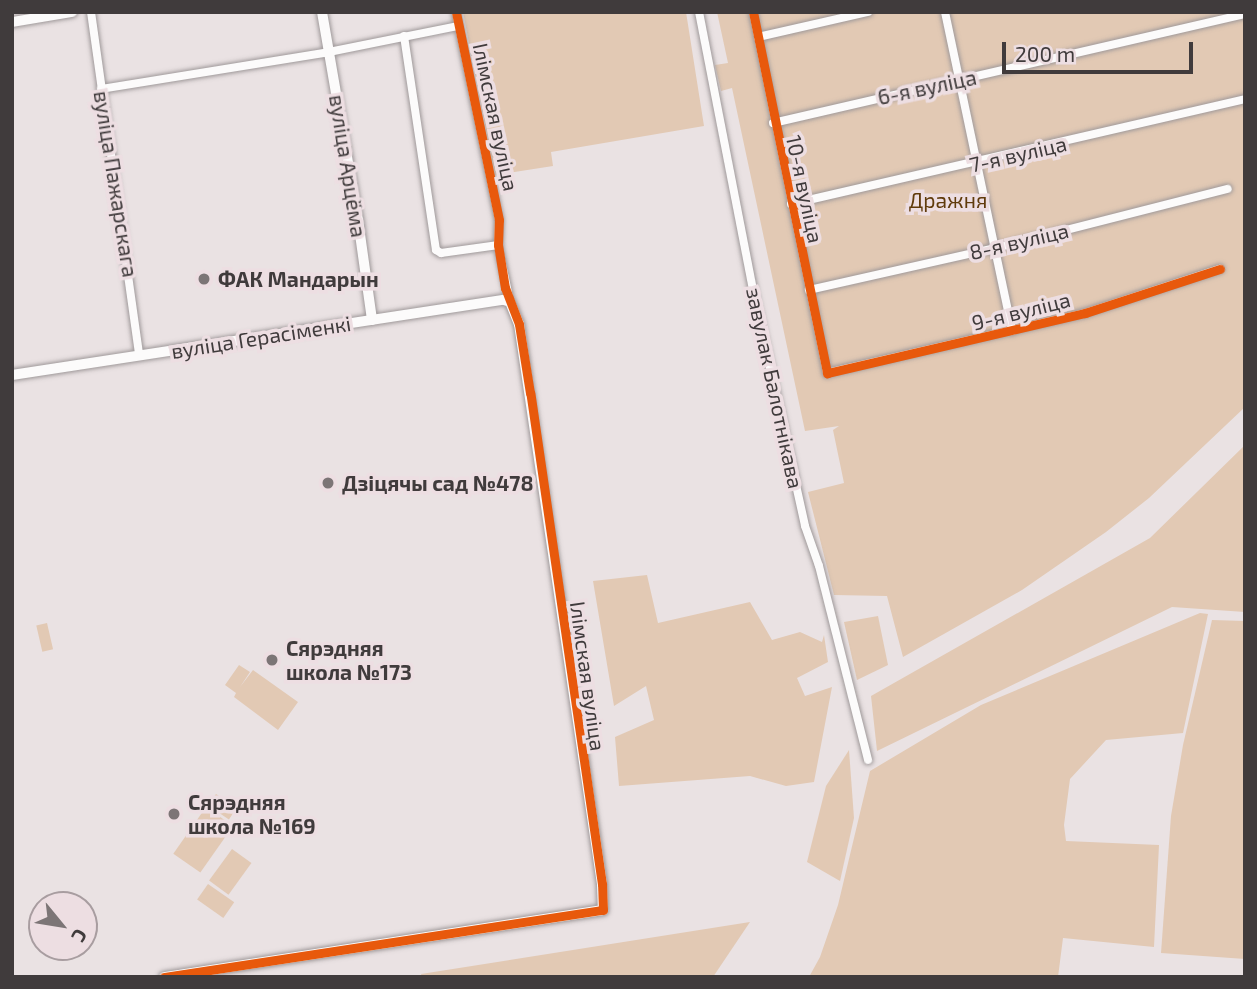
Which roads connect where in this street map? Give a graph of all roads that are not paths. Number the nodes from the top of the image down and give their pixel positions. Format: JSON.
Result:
{"nodes":[{"id":1,"x":72,"y":12,"type":"edge"},
{"id":2,"x":91,"y":12,"type":"edge"},
{"id":3,"x":322,"y":12,"type":"edge"},
{"id":4,"x":456,"y":12,"type":"edge"},
{"id":5,"x":699,"y":12,"type":"edge"},
{"id":6,"x":753,"y":12,"type":"edge"},
{"id":7,"x":869,"y":12,"type":"edge"},
{"id":8,"x":946,"y":12,"type":"edge"},
{"id":9,"x":1245,"y":14,"type":"edge"},
{"id":10,"x":12,"y":22,"type":"edge"},
{"id":11,"x":458,"y":26,"type":"junction"},
{"id":12,"x":404,"y":36,"type":"junction"},
{"id":13,"x":758,"y":37,"type":"junction"},
{"id":14,"x":329,"y":52,"type":"junction"},
{"id":15,"x":960,"y":80,"type":"junction"},
{"id":16,"x":101,"y":89,"type":"junction"},
{"id":17,"x":1245,"y":99,"type":"edge"},
{"id":18,"x":773,"y":122,"type":"junction"},
{"id":19,"x":978,"y":163,"type":"junction"},
{"id":20,"x":1228,"y":189,"type":"dead end"},
{"id":21,"x":791,"y":204,"type":"junction"},
{"id":22,"x":498,"y":245,"type":"junction"},
{"id":23,"x":996,"y":248,"type":"junction"},
{"id":24,"x":1220,"y":269,"type":"dead end"},
{"id":25,"x":809,"y":290,"type":"junction"},
{"id":26,"x":510,"y":302,"type":"junction"},
{"id":27,"x":372,"y":320,"type":"junction"},
{"id":28,"x":1012,"y":331,"type":"junction"},
{"id":29,"x":139,"y":355,"type":"junction"},
{"id":30,"x":827,"y":373,"type":"joint"},
{"id":31,"x":12,"y":375,"type":"edge"},
{"id":32,"x":868,"y":760,"type":"dead end"},
{"id":33,"x":164,"y":977,"type":"edge"}],
"edges":[{"from":1,"to":10,"type":"street"},
{"from":2,"to":16,"type":"street","name":"вуліца Пажарскага"},
{"from":3,"to":14,"type":"street","name":"вуліца Арцёма"},
{"from":4,"to":11,"type":"street","name":"Ілімская вуліца"},
{"from":5,"to":32,"type":"street","name":"завулак Балотнікава"},
{"from":6,"to":13,"type":"street","name":"10-я вуліца"},
{"from":7,"to":13,"type":"street"},
{"from":8,"to":15,"type":"street"},
{"from":9,"to":15,"type":"street","name":"6-я вуліца"},
{"from":11,"to":12,"type":"street"},
{"from":11,"to":22,"type":"street","name":"Ілімская вуліца"},
{"from":12,"to":14,"type":"street"},
{"from":12,"to":22,"type":"street"},
{"from":13,"to":18,"type":"street","name":"10-я вуліца"},
{"from":14,"to":16,"type":"street"},
{"from":14,"to":27,"type":"street","name":"вуліца Арцёма"},
{"from":15,"to":18,"type":"street","name":"6-я вуліца"},
{"from":15,"to":19,"type":"street"},
{"from":16,"to":29,"type":"street","name":"вуліца Пажарскага"},
{"from":17,"to":19,"type":"street","name":"7-я вуліца"},
{"from":18,"to":21,"type":"street","name":"10-я вуліца"},
{"from":19,"to":21,"type":"street","name":"7-я вуліца"},
{"from":19,"to":23,"type":"street"},
{"from":20,"to":23,"type":"street","name":"8-я вуліца"},
{"from":21,"to":25,"type":"street","name":"10-я вуліца"},
{"from":22,"to":26,"type":"street","name":"Ілімская вуліца"},
{"from":23,"to":25,"type":"street","name":"8-я вуліца"},
{"from":23,"to":28,"type":"street"},
{"from":24,"to":28,"type":"street","name":"9-я вуліца"},
{"from":25,"to":30,"type":"street","name":"10-я вуліца"},
{"from":26,"to":27,"type":"street","name":"вуліца Герасіменкі"},
{"from":26,"to":33,"type":"street","name":"Ілімская вуліца"},
{"from":27,"to":29,"type":"street","name":"вуліца Герасіменкі"},
{"from":28,"to":30,"type":"street","name":"9-я вуліца"},
{"from":29,"to":31,"type":"street","name":"вуліца Герасіменкі"}]}
